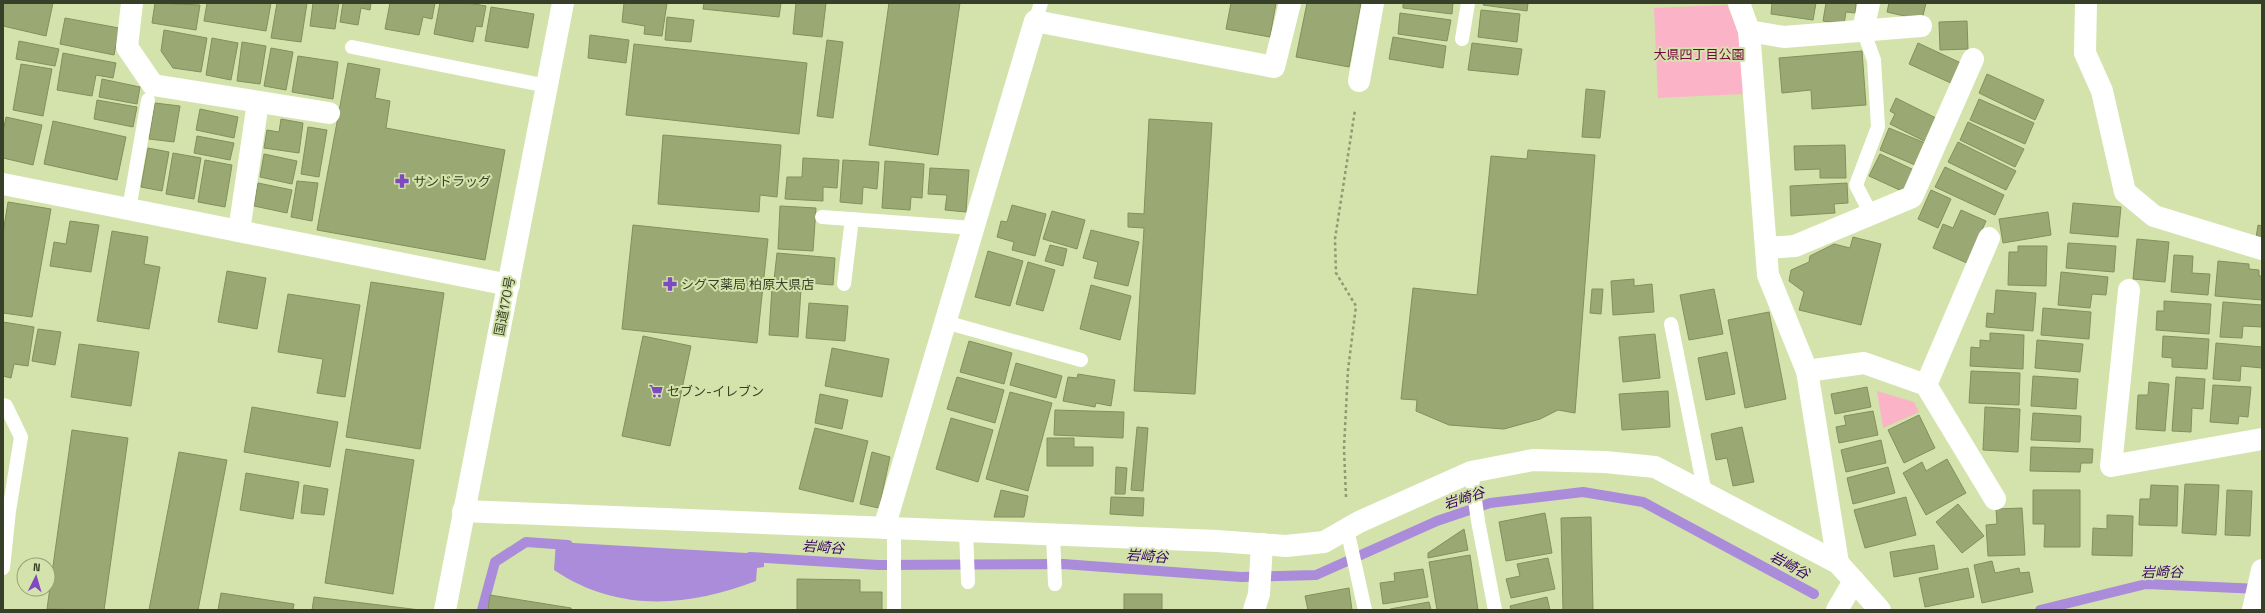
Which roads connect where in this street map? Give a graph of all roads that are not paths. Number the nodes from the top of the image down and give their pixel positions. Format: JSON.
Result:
{"nodes":[{"id":1,"x":132,"y":3,"type":"edge"},
{"id":2,"x":563,"y":3,"type":"edge"},
{"id":3,"x":1290,"y":3,"type":"edge"},
{"id":4,"x":1373,"y":3,"type":"edge"},
{"id":5,"x":1468,"y":3,"type":"edge"},
{"id":6,"x":1738,"y":3,"type":"edge"},
{"id":7,"x":1869,"y":3,"type":"edge"},
{"id":8,"x":2086,"y":3,"type":"edge"},
{"id":9,"x":1038,"y":12,"type":"edge"},
{"id":10,"x":1921,"y":26,"type":"dead end"},
{"id":11,"x":1862,"y":30,"type":"junction"},
{"id":12,"x":1749,"y":31,"type":"junction"},
{"id":13,"x":1462,"y":39,"type":"dead end"},
{"id":14,"x":352,"y":47,"type":"dead end"},
{"id":15,"x":1973,"y":59,"type":"dead end"},
{"id":16,"x":1360,"y":82,"type":"road end"},
{"id":17,"x":547,"y":86,"type":"junction"},
{"id":18,"x":148,"y":100,"type":"dead end"},
{"id":19,"x":258,"y":102,"type":"junction"},
{"id":20,"x":329,"y":113,"type":"dead end"},
{"id":21,"x":3,"y":184,"type":"edge"},
{"id":22,"x":129,"y":209,"type":"junction"},
{"id":23,"x":1871,"y":214,"type":"junction"},
{"id":24,"x":822,"y":217,"type":"dead end"},
{"id":25,"x":852,"y":219,"type":"junction"},
{"id":26,"x":973,"y":228,"type":"junction"},
{"id":27,"x":239,"y":231,"type":"junction"},
{"id":28,"x":1990,"y":238,"type":"dead end"},
{"id":29,"x":1766,"y":248,"type":"junction"},
{"id":30,"x":2262,"y":249,"type":"edge"},
{"id":31,"x":844,"y":284,"type":"dead end"},
{"id":32,"x":509,"y":285,"type":"junction"},
{"id":33,"x":2129,"y":290,"type":"dead end"},
{"id":34,"x":946,"y":322,"type":"junction"},
{"id":35,"x":1671,"y":324,"type":"dead end"},
{"id":36,"x":1081,"y":360,"type":"dead end"},
{"id":37,"x":1807,"y":371,"type":"junction"},
{"id":38,"x":1926,"y":385,"type":"junction"},
{"id":39,"x":3,"y":405,"type":"edge"},
{"id":40,"x":2262,"y":439,"type":"edge"},
{"id":41,"x":1471,"y":472,"type":"junction"},
{"id":42,"x":1705,"y":493,"type":"junction"},
{"id":43,"x":1995,"y":499,"type":"dead end"},
{"id":44,"x":463,"y":511,"type":"junction"},
{"id":45,"x":889,"y":528,"type":"junction"},
{"id":46,"x":1347,"y":529,"type":"junction"},
{"id":47,"x":966,"y":531,"type":"junction"},
{"id":48,"x":1053,"y":534,"type":"junction"},
{"id":49,"x":1262,"y":551,"type":"junction"},
{"id":50,"x":1838,"y":563,"type":"junction"},
{"id":51,"x":3,"y":568,"type":"edge"},
{"id":52,"x":2262,"y":570,"type":"edge"},
{"id":53,"x":2262,"y":575,"type":"edge"},
{"id":54,"x":1854,"y":581,"type":"junction"},
{"id":55,"x":968,"y":582,"type":"dead end"},
{"id":56,"x":1055,"y":584,"type":"dead end"},
{"id":57,"x":1256,"y":602,"type":"edge"},
{"id":58,"x":445,"y":610,"type":"edge"},
{"id":59,"x":894,"y":610,"type":"edge"},
{"id":60,"x":1365,"y":610,"type":"edge"},
{"id":61,"x":1495,"y":610,"type":"edge"},
{"id":62,"x":1837,"y":610,"type":"edge"},
{"id":63,"x":1880,"y":610,"type":"edge"},
{"id":64,"x":2253,"y":610,"type":"edge"}],
"edges":[{"from":1,"to":19,"type":"main road"},
{"from":2,"to":17,"type":"main road","name":"国道170号"},
{"from":3,"to":9,"type":"main road"},
{"from":4,"to":16,"type":"main road"},
{"from":5,"to":13,"type":"lane"},
{"from":6,"to":12,"type":"main road"},
{"from":7,"to":11,"type":"main road"},
{"from":8,"to":30,"type":"main road"},
{"from":9,"to":26,"type":"main road"},
{"from":10,"to":11,"type":"main road"},
{"from":11,"to":12,"type":"main road"},
{"from":11,"to":23,"type":"lane"},
{"from":12,"to":29,"type":"main road"},
{"from":14,"to":17,"type":"lane"},
{"from":15,"to":23,"type":"main road"},
{"from":17,"to":32,"type":"main road","name":"国道170号"},
{"from":18,"to":22,"type":"lane"},
{"from":19,"to":20,"type":"main road"},
{"from":19,"to":27,"type":"main road"},
{"from":21,"to":22,"type":"main road"},
{"from":22,"to":27,"type":"main road"},
{"from":23,"to":29,"type":"main road"},
{"from":24,"to":25,"type":"lane"},
{"from":25,"to":26,"type":"lane"},
{"from":25,"to":31,"type":"lane"},
{"from":26,"to":34,"type":"main road"},
{"from":27,"to":32,"type":"main road"},
{"from":28,"to":38,"type":"main road"},
{"from":29,"to":37,"type":"main road"},
{"from":32,"to":44,"type":"main road","name":"国道170号"},
{"from":33,"to":40,"type":"main road"},
{"from":34,"to":36,"type":"lane"},
{"from":34,"to":45,"type":"main road"},
{"from":35,"to":42,"type":"lane"},
{"from":37,"to":38,"type":"main road"},
{"from":37,"to":50,"type":"main road"},
{"from":38,"to":43,"type":"main road"},
{"from":39,"to":51,"type":"lane"},
{"from":41,"to":42,"type":"main road"},
{"from":41,"to":46,"type":"main road"},
{"from":41,"to":61,"type":"lane"},
{"from":42,"to":50,"type":"main road"},
{"from":44,"to":45,"type":"main road"},
{"from":44,"to":58,"type":"main road","name":"国道170号"},
{"from":45,"to":47,"type":"main road"},
{"from":45,"to":59,"type":"lane"},
{"from":46,"to":49,"type":"main road"},
{"from":46,"to":60,"type":"lane"},
{"from":47,"to":48,"type":"main road"},
{"from":47,"to":55,"type":"lane"},
{"from":48,"to":49,"type":"main road"},
{"from":48,"to":56,"type":"lane"},
{"from":49,"to":57,"type":"main road"},
{"from":50,"to":54,"type":"main road"},
{"from":52,"to":53,"type":"main road"},
{"from":53,"to":64,"type":"main road"},
{"from":54,"to":62,"type":"main road"},
{"from":54,"to":63,"type":"main road"}]}
